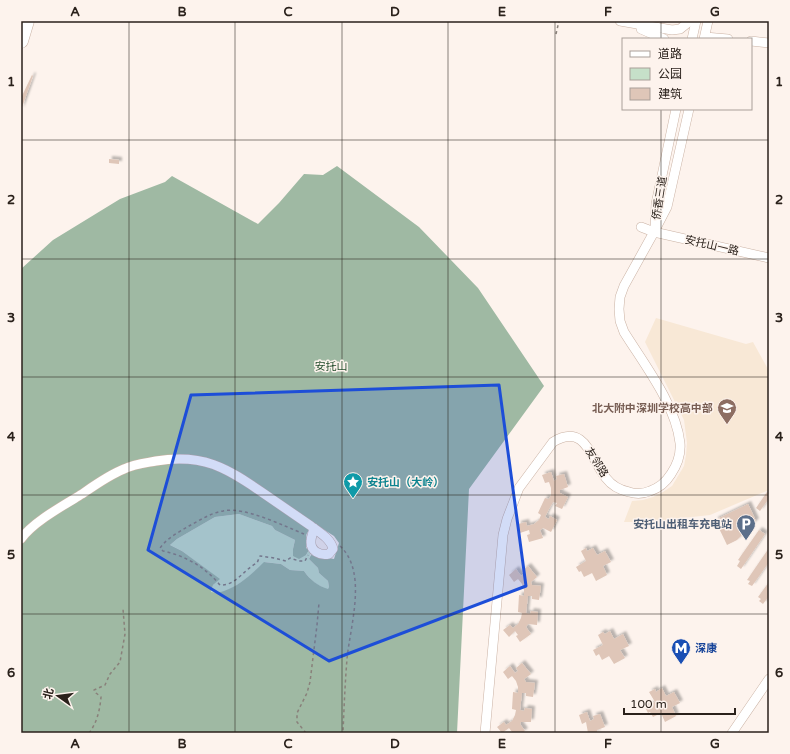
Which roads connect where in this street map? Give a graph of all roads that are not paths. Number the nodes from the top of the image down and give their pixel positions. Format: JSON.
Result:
{"nodes":[{"id":1,"x":27,"y":21,"type":"edge"},
{"id":2,"x":690,"y":21,"type":"edge"},
{"id":3,"x":696,"y":21,"type":"edge"},
{"id":4,"x":708,"y":21,"type":"edge"},
{"id":5,"x":623,"y":22,"type":"edge"},
{"id":6,"x":662,"y":38,"type":"edge"},
{"id":7,"x":692,"y":38,"type":"edge"},
{"id":8,"x":705,"y":38,"type":"edge"},
{"id":9,"x":21,"y":40,"type":"edge"},
{"id":10,"x":752,"y":41,"type":"edge"},
{"id":11,"x":769,"y":43,"type":"edge"},
{"id":12,"x":676,"y":110,"type":"edge"},
{"id":13,"x":689,"y":110,"type":"edge"},
{"id":14,"x":641,"y":227,"type":"dead end"},
{"id":15,"x":654,"y":232,"type":"junction"},
{"id":16,"x":769,"y":258,"type":"edge"},
{"id":17,"x":313,"y":533,"type":"junction"},
{"id":18,"x":21,"y":539,"type":"edge"},
{"id":19,"x":769,"y":678,"type":"edge"},
{"id":20,"x":485,"y":733,"type":"edge"},
{"id":21,"x":732,"y":733,"type":"edge"}],
"edges":[{"from":1,"to":9,"type":"highway"},
{"from":2,"to":5,"type":"street"},
{"from":3,"to":7,"type":"street"},
{"from":4,"to":8,"type":"street"},
{"from":5,"to":6,"type":"street"},
{"from":10,"to":11,"type":"street"},
{"from":12,"to":15,"type":"street","name":"侨香三道"},
{"from":13,"to":15,"type":"street","name":"侨香三道"},
{"from":14,"to":15,"type":"street","name":"安托山一路"},
{"from":15,"to":16,"type":"street","name":"安托山一路"},
{"from":15,"to":20,"type":"street","name":"友邻路"},
{"from":17,"to":17,"type":"street"},
{"from":17,"to":18,"type":"street"},
{"from":19,"to":21,"type":"street"}]}
